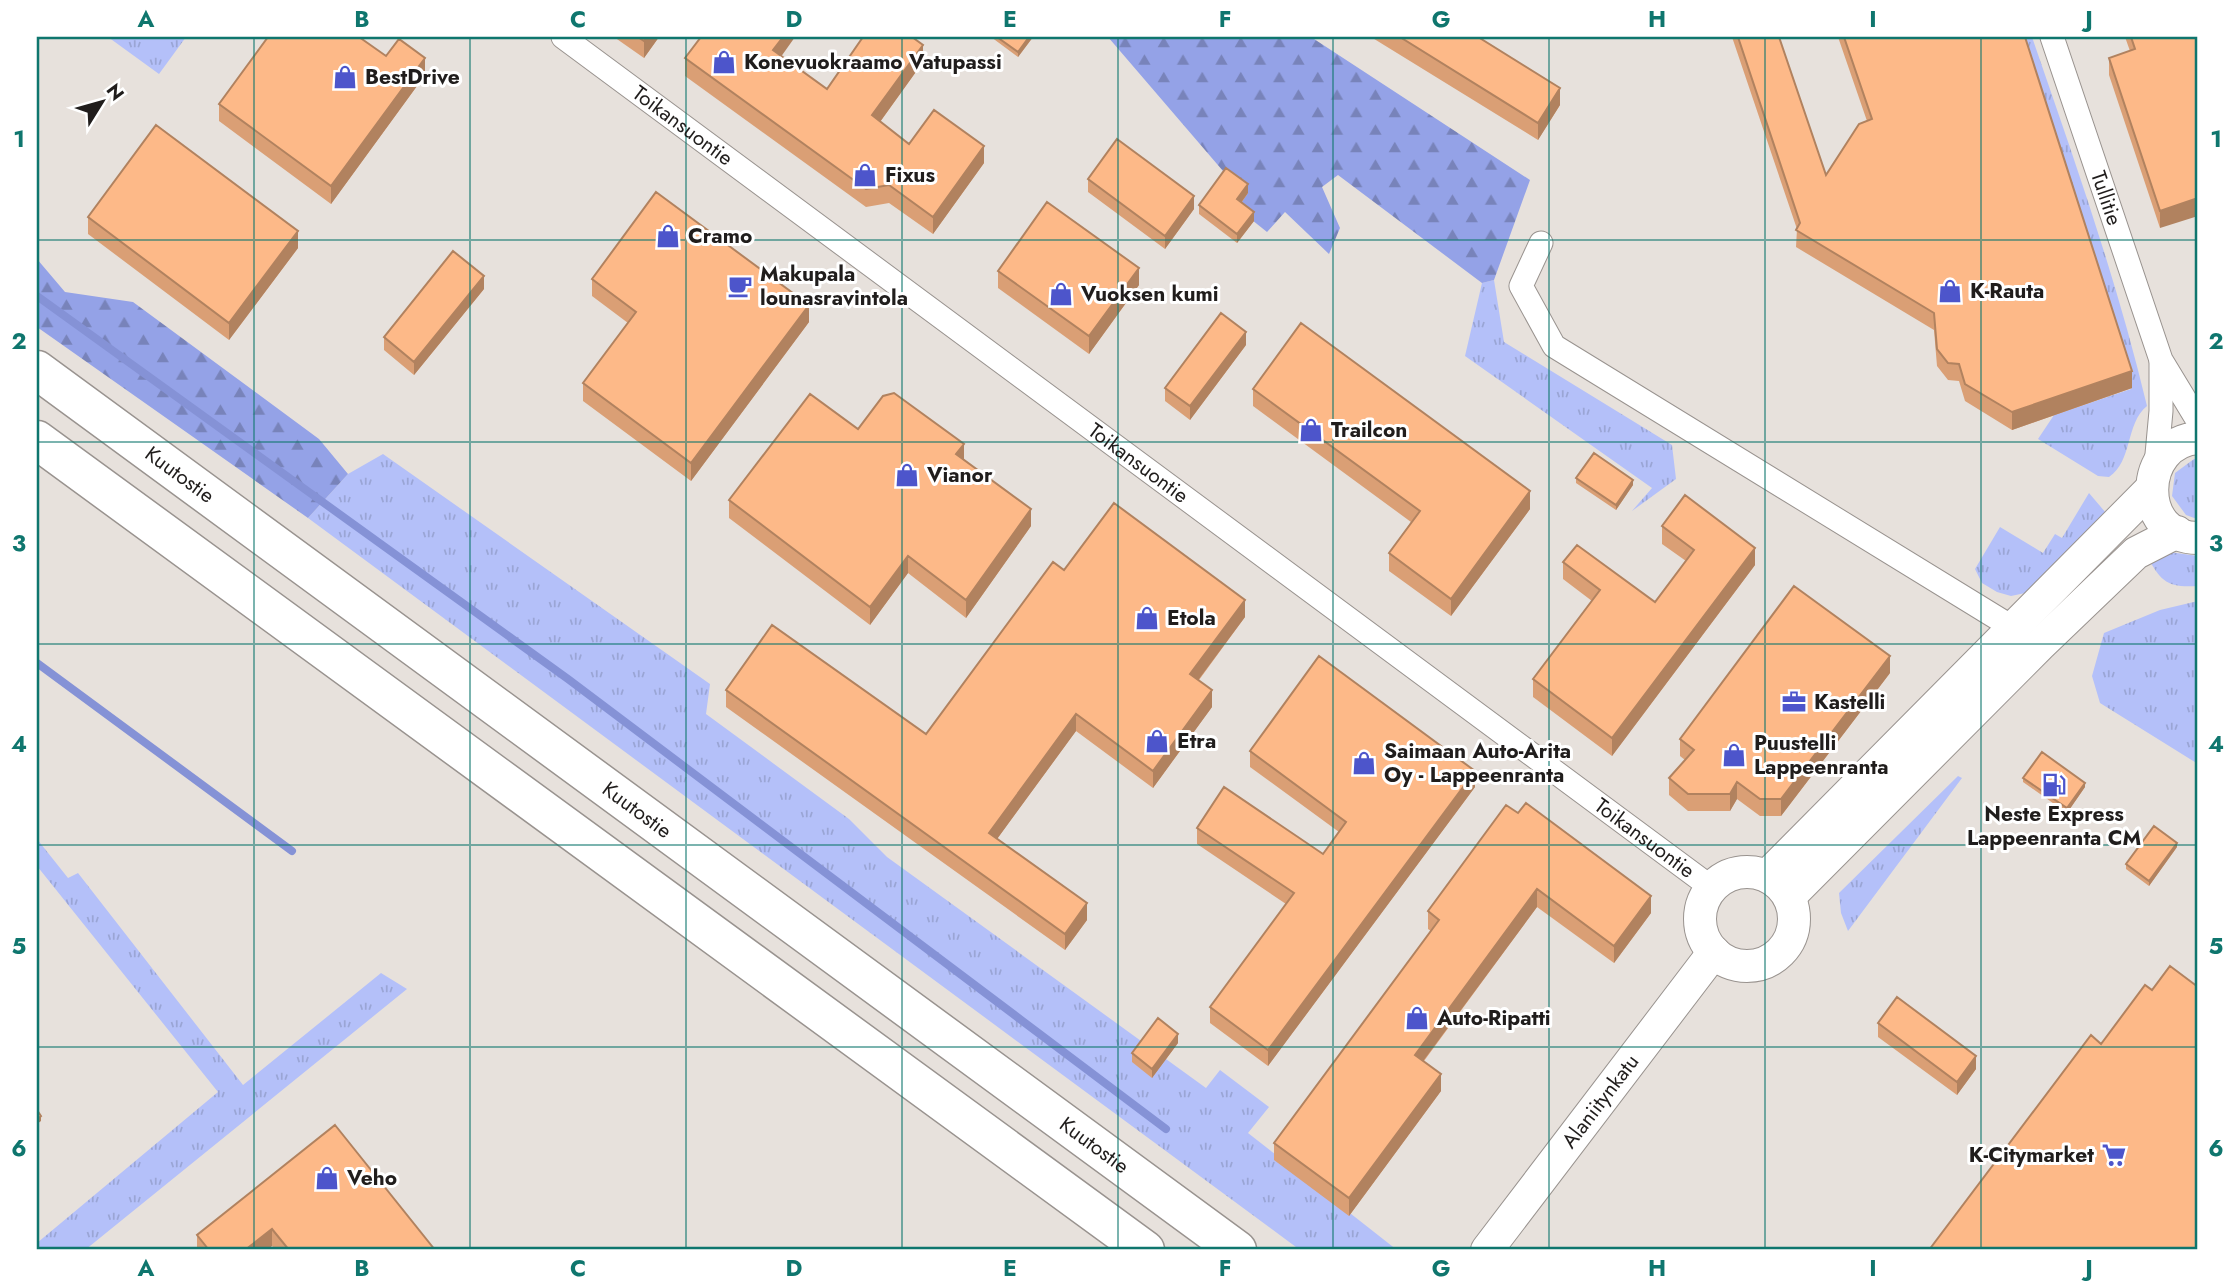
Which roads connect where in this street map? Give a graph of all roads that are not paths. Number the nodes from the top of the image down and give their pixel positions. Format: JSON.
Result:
{"nodes":[{"id":1,"x":563,"y":37,"type":"edge"},
{"id":2,"x":2052,"y":37,"type":"edge"},
{"id":3,"x":1541,"y":243,"type":"dead end"},
{"id":4,"x":2161,"y":360,"type":"junction"},
{"id":5,"x":37,"y":370,"type":"edge"},
{"id":6,"x":2198,"y":421,"type":"edge"},
{"id":7,"x":2198,"y":438,"type":"edge"},
{"id":8,"x":37,"y":440,"type":"edge"},
{"id":9,"x":2153,"y":478,"type":"junction"},
{"id":10,"x":2187,"y":535,"type":"edge"},
{"id":11,"x":2015,"y":629,"type":"junction"},
{"id":12,"x":1778,"y":887,"type":"junction"},
{"id":13,"x":1712,"y":888,"type":"junction"},
{"id":14,"x":1714,"y":952,"type":"junction"},
{"id":15,"x":1145,"y":1250,"type":"edge"},
{"id":16,"x":1237,"y":1250,"type":"edge"},
{"id":17,"x":1487,"y":1250,"type":"edge"}],
"edges":[{"from":1,"to":13,"type":"street","name":"Toikansuontie"},
{"from":2,"to":4,"type":"street","name":"Tullitie"},
{"from":3,"to":11,"type":"street"},
{"from":4,"to":6,"type":"street","name":"Tullitie"},
{"from":4,"to":9,"type":"street","name":"Tullitie"},
{"from":5,"to":16,"type":"highway","name":"Kuutostie"},
{"from":7,"to":9,"type":"main road"},
{"from":8,"to":15,"type":"highway"},
{"from":9,"to":10,"type":"main road"},
{"from":9,"to":11,"type":"main road"},
{"from":10,"to":12,"type":"main road"},
{"from":11,"to":12,"type":"main road"},
{"from":12,"to":13,"type":"main road"},
{"from":12,"to":14,"type":"main road"},
{"from":13,"to":14,"type":"main road"},
{"from":14,"to":17,"type":"main road","name":"Alaniitynkatu"}]}
